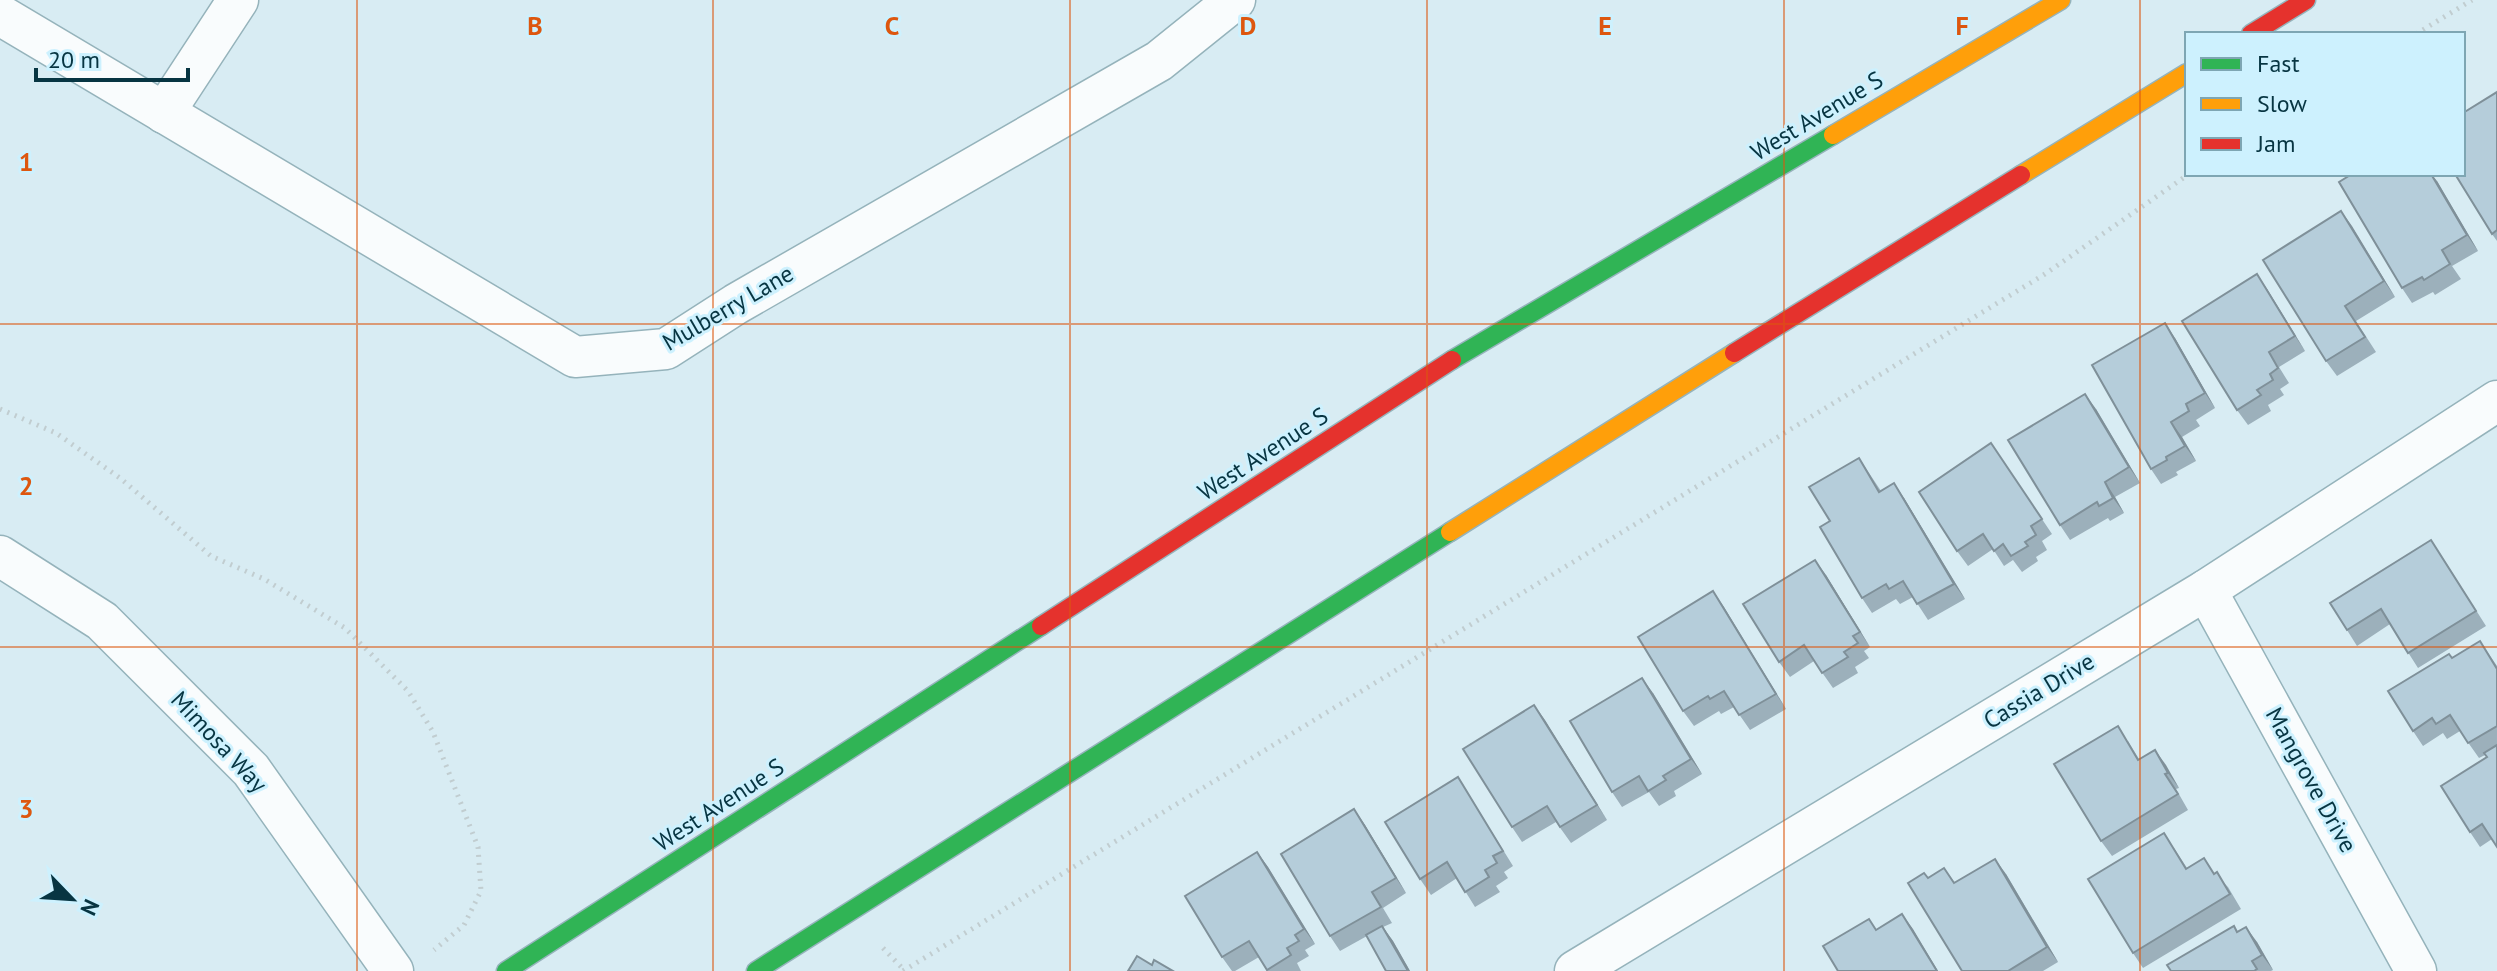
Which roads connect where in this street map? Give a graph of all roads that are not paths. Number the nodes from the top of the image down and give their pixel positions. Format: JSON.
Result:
{"nodes":[{"id":1,"x":238,"y":0,"type":"edge"},
{"id":2,"x":1235,"y":0,"type":"edge"},
{"id":3,"x":2061,"y":0,"type":"edge"},
{"id":4,"x":2306,"y":0,"type":"edge"},
{"id":5,"x":0,"y":15,"type":"edge"},
{"id":6,"x":2254,"y":32,"type":"edge"},
{"id":7,"x":2185,"y":74,"type":"edge"},
{"id":8,"x":164,"y":113,"type":"junction"},
{"id":9,"x":2497,"y":401,"type":"edge"},
{"id":10,"x":0,"y":556,"type":"edge"},
{"id":11,"x":2206,"y":590,"type":"junction"},
{"id":12,"x":393,"y":971,"type":"edge"},
{"id":13,"x":506,"y":971,"type":"edge"},
{"id":14,"x":756,"y":971,"type":"edge"},
{"id":15,"x":1575,"y":971,"type":"edge"},
{"id":16,"x":2416,"y":971,"type":"edge"}],
"edges":[{"from":1,"to":8,"type":"street"},
{"from":2,"to":8,"type":"street","name":"Mulberry Lane"},
{"from":3,"to":13,"type":"street","name":"West Avenue S"},
{"from":4,"to":6,"type":"street"},
{"from":5,"to":8,"type":"street","name":"Mulberry Lane"},
{"from":7,"to":14,"type":"street"},
{"from":9,"to":11,"type":"street","name":"Cassia Drive"},
{"from":10,"to":12,"type":"street","name":"Mimosa Way"},
{"from":11,"to":15,"type":"street","name":"Cassia Drive"},
{"from":11,"to":16,"type":"street","name":"Mangrove Drive"}]}
